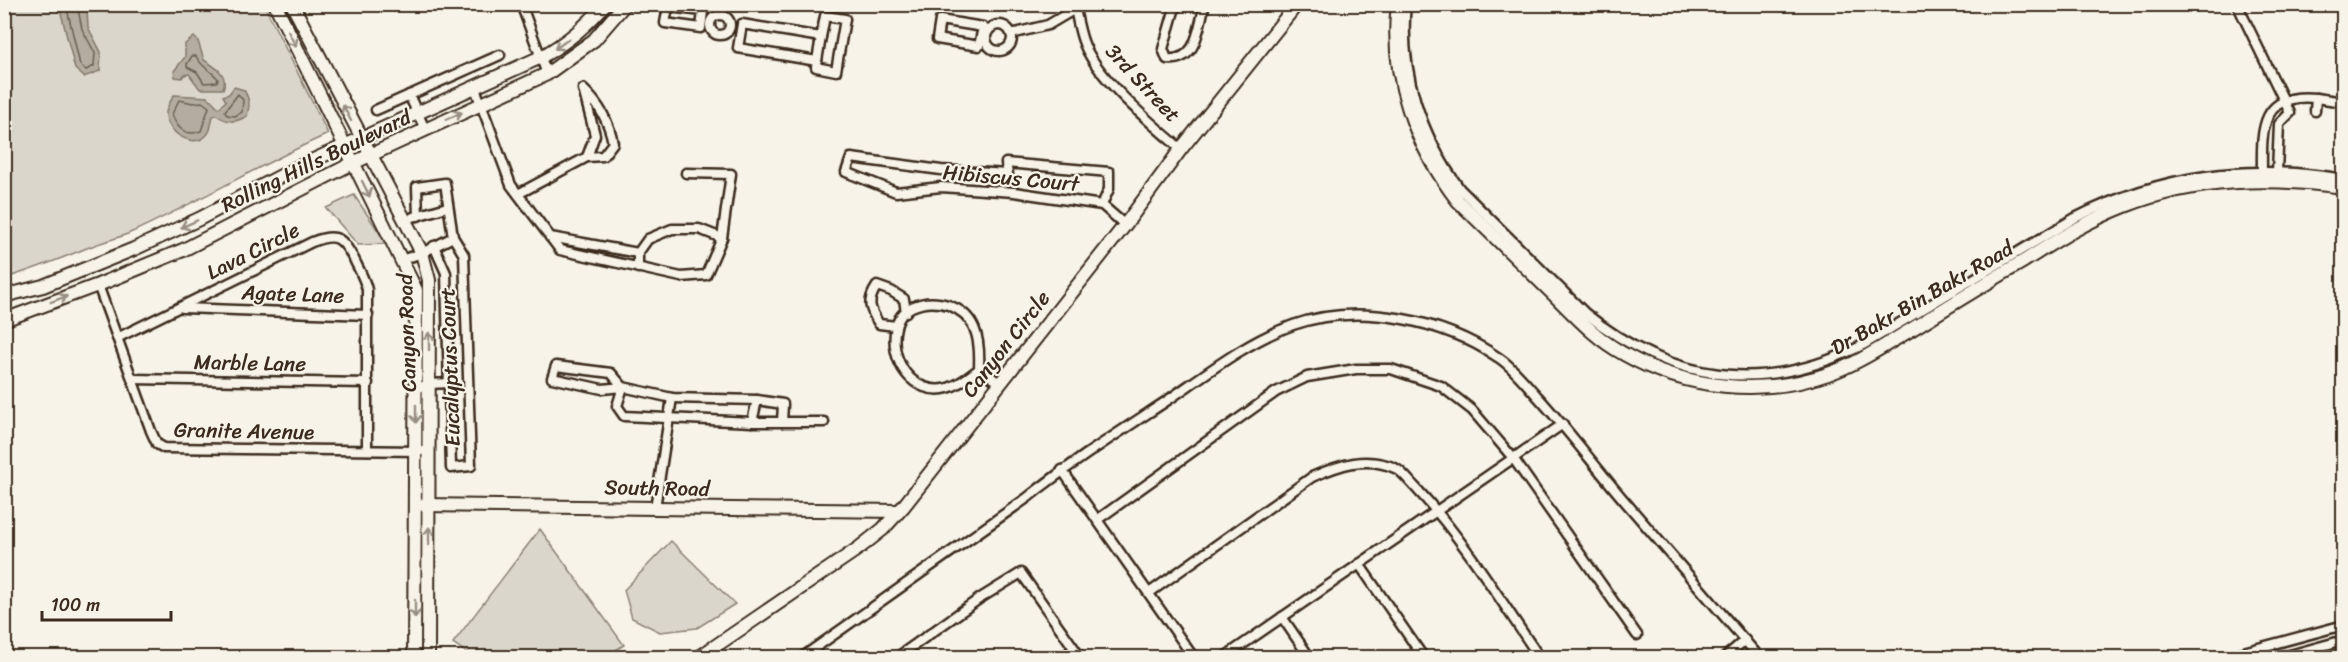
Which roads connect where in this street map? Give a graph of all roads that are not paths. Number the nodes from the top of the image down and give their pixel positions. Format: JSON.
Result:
{"nodes":[{"id":1,"x":275,"y":4,"type":"edge"},
{"id":2,"x":292,"y":4,"type":"edge"},
{"id":3,"x":521,"y":4,"type":"edge"},
{"id":4,"x":605,"y":4,"type":"edge"},
{"id":5,"x":625,"y":4,"type":"edge"},
{"id":6,"x":656,"y":4,"type":"edge"},
{"id":7,"x":1176,"y":4,"type":"edge"},
{"id":8,"x":1205,"y":4,"type":"edge"},
{"id":9,"x":1297,"y":4,"type":"edge"},
{"id":10,"x":1398,"y":4,"type":"edge"},
{"id":11,"x":1406,"y":4,"type":"edge"},
{"id":12,"x":2237,"y":4,"type":"edge"},
{"id":13,"x":668,"y":7,"type":"junction"},
{"id":14,"x":1074,"y":7,"type":"edge"},
{"id":15,"x":706,"y":21,"type":"junction"},
{"id":16,"x":729,"y":28,"type":"junction"},
{"id":17,"x":741,"y":32,"type":"junction"},
{"id":18,"x":1011,"y":34,"type":"junction"},
{"id":19,"x":984,"y":36,"type":"junction"},
{"id":20,"x":821,"y":37,"type":"junction"},
{"id":21,"x":500,"y":55,"type":"dead end"},
{"id":22,"x":541,"y":57,"type":"junction"},
{"id":23,"x":817,"y":61,"type":"junction"},
{"id":24,"x":547,"y":74,"type":"junction"},
{"id":25,"x":475,"y":88,"type":"junction"},
{"id":26,"x":409,"y":95,"type":"junction"},
{"id":27,"x":2316,"y":98,"type":"junction"},
{"id":28,"x":2285,"y":102,"type":"junction"},
{"id":29,"x":2343,"y":102,"type":"edge"},
{"id":30,"x":482,"y":104,"type":"junction"},
{"id":31,"x":376,"y":110,"type":"dead end"},
{"id":32,"x":2315,"y":111,"type":"dead end"},
{"id":33,"x":418,"y":113,"type":"junction"},
{"id":34,"x":425,"y":129,"type":"junction"},
{"id":35,"x":361,"y":140,"type":"junction"},
{"id":36,"x":345,"y":146,"type":"junction"},
{"id":37,"x":1181,"y":149,"type":"junction"},
{"id":38,"x":369,"y":155,"type":"junction"},
{"id":39,"x":588,"y":157,"type":"junction"},
{"id":40,"x":353,"y":163,"type":"junction"},
{"id":41,"x":2277,"y":172,"type":"junction"},
{"id":42,"x":686,"y":173,"type":"dead end"},
{"id":43,"x":2262,"y":176,"type":"junction"},
{"id":44,"x":2343,"y":179,"type":"edge"},
{"id":45,"x":2343,"y":187,"type":"edge"},
{"id":46,"x":518,"y":194,"type":"junction"},
{"id":47,"x":1102,"y":205,"type":"junction"},
{"id":48,"x":447,"y":207,"type":"junction"},
{"id":49,"x":418,"y":216,"type":"junction"},
{"id":50,"x":404,"y":220,"type":"junction"},
{"id":51,"x":1125,"y":225,"type":"junction"},
{"id":52,"x":453,"y":237,"type":"junction"},
{"id":53,"x":550,"y":237,"type":"junction"},
{"id":54,"x":722,"y":238,"type":"junction"},
{"id":55,"x":434,"y":246,"type":"junction"},
{"id":56,"x":422,"y":253,"type":"junction"},
{"id":57,"x":638,"y":253,"type":"junction"},
{"id":58,"x":401,"y":260,"type":"junction"},
{"id":59,"x":638,"y":267,"type":"junction"},
{"id":60,"x":98,"y":285,"type":"junction"},
{"id":61,"x":4,"y":296,"type":"edge"},
{"id":62,"x":904,"y":299,"type":"junction"},
{"id":63,"x":921,"y":303,"type":"junction"},
{"id":64,"x":180,"y":308,"type":"junction"},
{"id":65,"x":906,"y":312,"type":"junction"},
{"id":66,"x":368,"y":315,"type":"junction"},
{"id":67,"x":4,"y":320,"type":"edge"},
{"id":68,"x":896,"y":326,"type":"junction"},
{"id":69,"x":117,"y":338,"type":"junction"},
{"id":70,"x":979,"y":369,"type":"junction"},
{"id":71,"x":132,"y":379,"type":"junction"},
{"id":72,"x":368,"y":382,"type":"junction"},
{"id":73,"x":450,"y":383,"type":"junction"},
{"id":74,"x":1000,"y":383,"type":"junction"},
{"id":75,"x":429,"y":384,"type":"junction"},
{"id":76,"x":623,"y":387,"type":"junction"},
{"id":77,"x":416,"y":389,"type":"junction"},
{"id":78,"x":672,"y":398,"type":"junction"},
{"id":79,"x":757,"y":400,"type":"junction"},
{"id":80,"x":669,"y":419,"type":"junction"},
{"id":81,"x":752,"y":422,"type":"junction"},
{"id":82,"x":782,"y":422,"type":"junction"},
{"id":83,"x":824,"y":422,"type":"dead end"},
{"id":84,"x":1563,"y":424,"type":"junction"},
{"id":85,"x":367,"y":450,"type":"junction"},
{"id":86,"x":422,"y":451,"type":"junction"},
{"id":87,"x":1514,"y":458,"type":"junction"},
{"id":88,"x":1062,"y":470,"type":"junction"},
{"id":89,"x":429,"y":504,"type":"junction"},
{"id":90,"x":416,"y":507,"type":"junction"},
{"id":91,"x":655,"y":508,"type":"junction"},
{"id":92,"x":899,"y":511,"type":"junction"},
{"id":93,"x":1437,"y":511,"type":"junction"},
{"id":94,"x":1097,"y":520,"type":"junction"},
{"id":95,"x":1359,"y":564,"type":"junction"},
{"id":96,"x":1149,"y":593,"type":"junction"},
{"id":97,"x":1282,"y":617,"type":"junction"},
{"id":98,"x":2343,"y":625,"type":"edge"},
{"id":99,"x":1637,"y":635,"type":"dead end"},
{"id":100,"x":1745,"y":640,"type":"junction"},
{"id":101,"x":2343,"y":640,"type":"edge"},
{"id":102,"x":1074,"y":649,"type":"junction"},
{"id":103,"x":414,"y":657,"type":"edge"},
{"id":104,"x":428,"y":657,"type":"edge"},
{"id":105,"x":698,"y":657,"type":"edge"},
{"id":106,"x":801,"y":657,"type":"edge"},
{"id":107,"x":896,"y":657,"type":"edge"},
{"id":108,"x":1061,"y":657,"type":"edge"},
{"id":109,"x":1081,"y":657,"type":"edge"},
{"id":110,"x":1194,"y":657,"type":"edge"},
{"id":111,"x":1223,"y":657,"type":"edge"},
{"id":112,"x":1310,"y":657,"type":"edge"},
{"id":113,"x":1424,"y":657,"type":"edge"},
{"id":114,"x":1540,"y":657,"type":"edge"},
{"id":115,"x":1724,"y":657,"type":"edge"},
{"id":116,"x":1760,"y":657,"type":"edge"},
{"id":117,"x":2221,"y":657,"type":"edge"},
{"id":118,"x":2279,"y":657,"type":"edge"}],
"edges":[{"from":1,"to":36,"type":"main road","name":"Canyon Road","one_way":true},
{"from":35,"to":2,"type":"main road","name":"Canyon Road","one_way":true},
{"from":3,"to":22,"type":"street"},
{"from":4,"to":22,"type":"main road","name":"Rolling Hills Boulevard","one_way":true},
{"from":5,"to":24,"type":"main road","name":"Rolling Hills Boulevard"},
{"from":6,"to":13,"type":"street"},
{"from":7,"to":8,"type":"street"},
{"from":9,"to":37,"type":"main road","name":"Canyon Circle"},
{"from":10,"to":43,"type":"main road","name":"Dr Bakr Bin Bakr Road"},
{"from":11,"to":43,"type":"street"},
{"from":12,"to":28,"type":"street"},
{"from":13,"to":15,"type":"street"},
{"from":13,"to":15,"type":"street"},
{"from":14,"to":18,"type":"street"},
{"from":14,"to":37,"type":"street","name":"3rd Street"},
{"from":15,"to":16,"type":"street"},
{"from":15,"to":16,"type":"street"},
{"from":16,"to":17,"type":"street"},
{"from":17,"to":20,"type":"street"},
{"from":17,"to":23,"type":"street"},
{"from":18,"to":19,"type":"street"},
{"from":18,"to":19,"type":"street"},
{"from":19,"to":19,"type":"street"},
{"from":20,"to":23,"type":"street"},
{"from":20,"to":23,"type":"street"},
{"from":21,"to":26,"type":"street"},
{"from":22,"to":24,"type":"street"},
{"from":22,"to":25,"type":"main road","name":"Rolling Hills Boulevard"},
{"from":24,"to":30,"type":"main road","name":"Rolling Hills Boulevard"},
{"from":25,"to":30,"type":"street"},
{"from":25,"to":33,"type":"main road","name":"Rolling Hills Boulevard"},
{"from":26,"to":31,"type":"street"},
{"from":26,"to":33,"type":"street"},
{"from":27,"to":28,"type":"street"},
{"from":27,"to":29,"type":"street"},
{"from":27,"to":32,"type":"street"},
{"from":28,"to":41,"type":"street"},
{"from":28,"to":43,"type":"street"},
{"from":34,"to":30,"type":"main road","name":"Rolling Hills Boulevard","one_way":true},
{"from":30,"to":46,"type":"street"},
{"from":33,"to":34,"type":"street"},
{"from":33,"to":35,"type":"main road","name":"Rolling Hills Boulevard"},
{"from":34,"to":38,"type":"main road","name":"Rolling Hills Boulevard"},
{"from":35,"to":36,"type":"main road","name":"Rolling Hills Boulevard"},
{"from":35,"to":38,"type":"main road","name":"Canyon Road"},
{"from":36,"to":40,"type":"main road","name":"Canyon Road"},
{"from":36,"to":61,"type":"main road","name":"Rolling Hills Boulevard","one_way":true},
{"from":37,"to":51,"type":"main road","name":"Canyon Circle"},
{"from":38,"to":40,"type":"main road","name":"Rolling Hills Boulevard"},
{"from":38,"to":50,"type":"main road","name":"Canyon Road"},
{"from":39,"to":39,"type":"street"},
{"from":39,"to":46,"type":"street"},
{"from":40,"to":58,"type":"main road","name":"Canyon Road","one_way":true},
{"from":40,"to":60,"type":"main road","name":"Rolling Hills Boulevard"},
{"from":41,"to":43,"type":"street"},
{"from":41,"to":44,"type":"street"},
{"from":42,"to":54,"type":"street"},
{"from":43,"to":45,"type":"main road","name":"Dr Bakr Bin Bakr Road"},
{"from":46,"to":53,"type":"street"},
{"from":47,"to":47,"type":"street","name":"Hibiscus Court"},
{"from":47,"to":51,"type":"street","name":"Hibiscus Court"},
{"from":48,"to":49,"type":"street"},
{"from":48,"to":49,"type":"street","name":"Eucalyptus Court"},
{"from":48,"to":52,"type":"street","name":"Eucalyptus Court"},
{"from":49,"to":50,"type":"street"},
{"from":50,"to":56,"type":"main road","name":"Canyon Road"},
{"from":51,"to":74,"type":"main road","name":"Canyon Circle"},
{"from":52,"to":55,"type":"street"},
{"from":52,"to":73,"type":"street","name":"Eucalyptus Court"},
{"from":53,"to":57,"type":"street"},
{"from":53,"to":59,"type":"street"},
{"from":54,"to":57,"type":"street"},
{"from":54,"to":59,"type":"street"},
{"from":55,"to":56,"type":"street"},
{"from":55,"to":73,"type":"street","name":"Eucalyptus Court"},
{"from":56,"to":58,"type":"street"},
{"from":75,"to":56,"type":"main road","name":"Canyon Road","one_way":true},
{"from":57,"to":59,"type":"street"},
{"from":58,"to":77,"type":"main road","name":"Canyon Road"},
{"from":67,"to":60,"type":"main road","name":"Rolling Hills Boulevard","one_way":true},
{"from":60,"to":69,"type":"street","name":"Granite Avenue"},
{"from":62,"to":63,"type":"street"},
{"from":62,"to":65,"type":"street"},
{"from":62,"to":68,"type":"street"},
{"from":63,"to":65,"type":"street"},
{"from":63,"to":70,"type":"street"},
{"from":64,"to":66,"type":"street","name":"Agate Lane"},
{"from":64,"to":66,"type":"street","name":"Lava Circle"},
{"from":64,"to":69,"type":"street","name":"Lava Circle"},
{"from":65,"to":68,"type":"street"},
{"from":66,"to":72,"type":"street","name":"Lava Circle"},
{"from":68,"to":70,"type":"street"},
{"from":69,"to":71,"type":"street","name":"Granite Avenue"},
{"from":70,"to":74,"type":"street"},
{"from":71,"to":72,"type":"street","name":"Marble Lane"},
{"from":71,"to":85,"type":"street","name":"Granite Avenue"},
{"from":72,"to":85,"type":"street","name":"Lava Circle"},
{"from":73,"to":75,"type":"street","name":"Eucalyptus Court"},
{"from":74,"to":92,"type":"main road","name":"Canyon Circle"},
{"from":75,"to":77,"type":"street","name":"Eucalyptus Court"},
{"from":75,"to":86,"type":"main road","name":"Canyon Road"},
{"from":76,"to":76,"type":"street"},
{"from":76,"to":78,"type":"street"},
{"from":76,"to":80,"type":"street"},
{"from":77,"to":86,"type":"main road","name":"Canyon Road","one_way":true},
{"from":78,"to":79,"type":"street"},
{"from":78,"to":80,"type":"street"},
{"from":79,"to":81,"type":"street"},
{"from":79,"to":82,"type":"street"},
{"from":80,"to":81,"type":"street"},
{"from":80,"to":91,"type":"street"},
{"from":81,"to":82,"type":"street"},
{"from":82,"to":83,"type":"street"},
{"from":84,"to":87,"type":"street"},
{"from":84,"to":88,"type":"street"},
{"from":84,"to":100,"type":"street"},
{"from":85,"to":86,"type":"street","name":"Granite Avenue"},
{"from":86,"to":89,"type":"main road","name":"Canyon Road"},
{"from":86,"to":90,"type":"main road","name":"Canyon Road"},
{"from":87,"to":93,"type":"street"},
{"from":87,"to":94,"type":"street"},
{"from":87,"to":99,"type":"street"},
{"from":88,"to":94,"type":"street"},
{"from":88,"to":106,"type":"street"},
{"from":89,"to":90,"type":"main road","name":"South Road"},
{"from":89,"to":91,"type":"main road","name":"South Road"},
{"from":104,"to":89,"type":"main road","name":"Canyon Road","one_way":true},
{"from":90,"to":103,"type":"main road","name":"Canyon Road","one_way":true},
{"from":91,"to":92,"type":"main road","name":"South Road"},
{"from":92,"to":105,"type":"main road","name":"Canyon Circle"},
{"from":93,"to":95,"type":"street"},
{"from":93,"to":96,"type":"street"},
{"from":93,"to":114,"type":"street"},
{"from":94,"to":96,"type":"street"},
{"from":95,"to":97,"type":"street"},
{"from":95,"to":113,"type":"street"},
{"from":96,"to":110,"type":"street"},
{"from":97,"to":111,"type":"street"},
{"from":97,"to":112,"type":"street"},
{"from":98,"to":117,"type":"street"},
{"from":100,"to":115,"type":"street"},
{"from":100,"to":116,"type":"street"},
{"from":101,"to":118,"type":"street"},
{"from":102,"to":107,"type":"street"},
{"from":102,"to":108,"type":"street"},
{"from":102,"to":109,"type":"street"}]}
